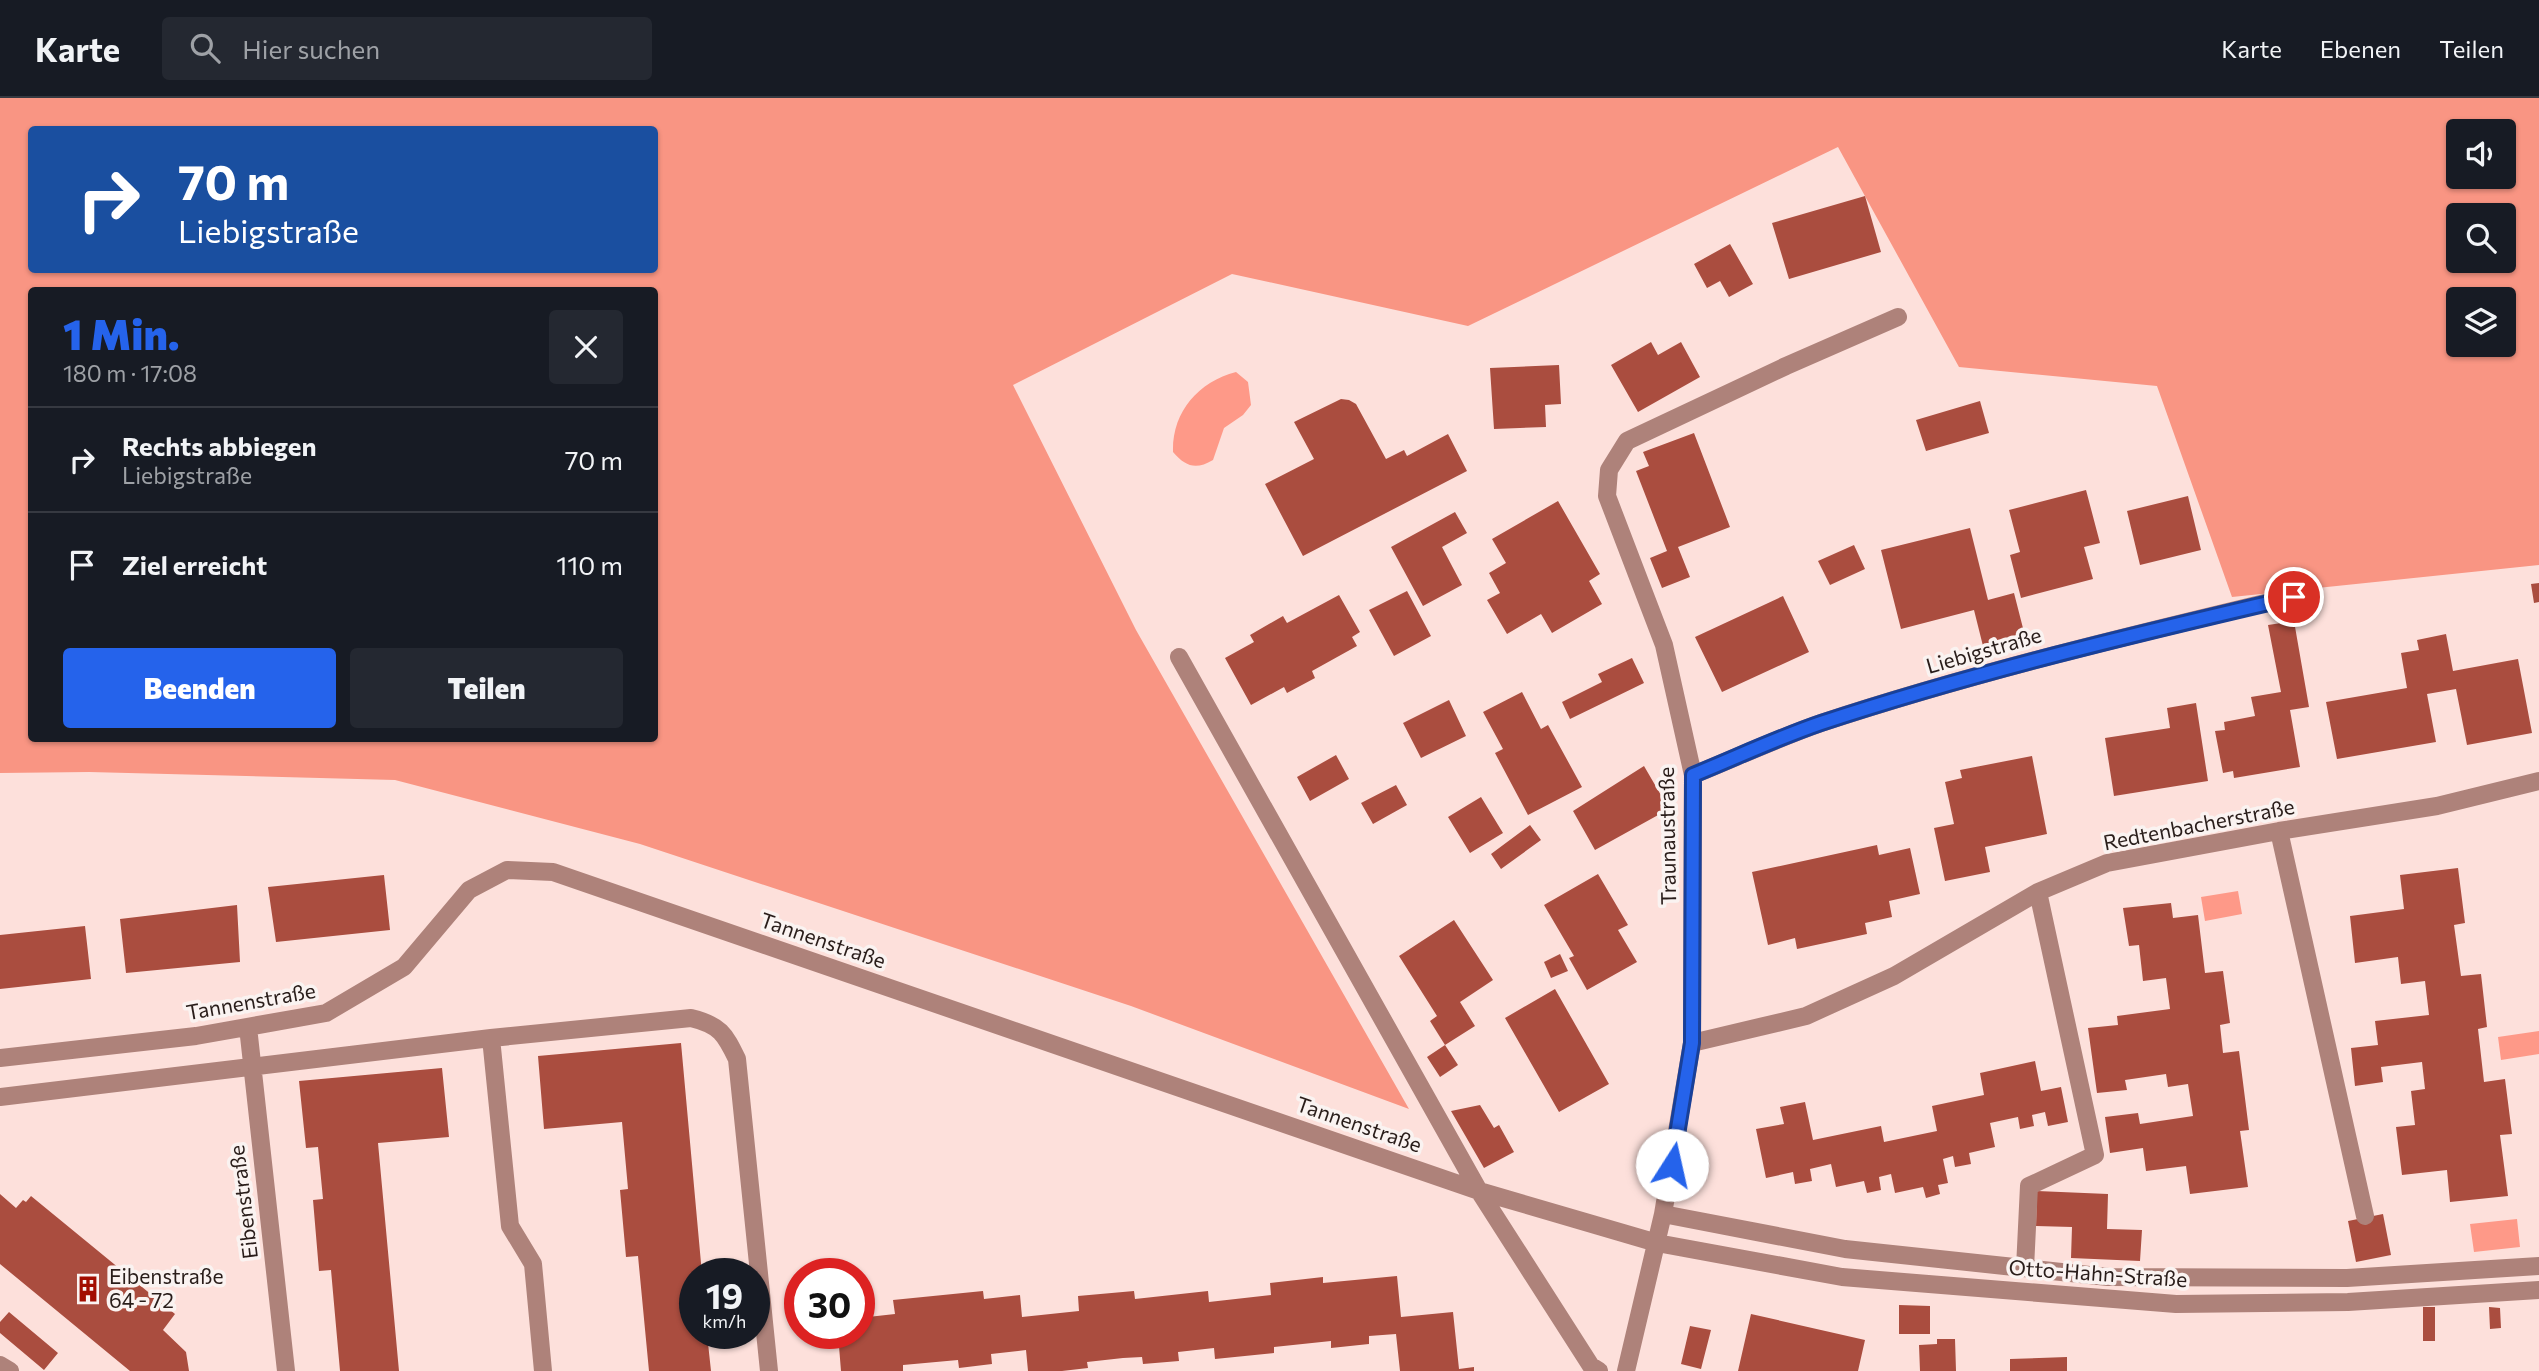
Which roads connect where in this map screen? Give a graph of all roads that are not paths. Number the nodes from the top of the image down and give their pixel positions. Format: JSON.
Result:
{"nodes":[{"id":1,"x":1898,"y":317,"type":"dead end"},
{"id":2,"x":2294,"y":597,"type":"dead end"},
{"id":3,"x":1179,"y":657,"type":"dead end"},
{"id":4,"x":1693,"y":775,"type":"junction"},
{"id":5,"x":2539,"y":781,"type":"edge"},
{"id":6,"x":2279,"y":831,"type":"junction"},
{"id":7,"x":2038,"y":892,"type":"junction"},
{"id":8,"x":248,"y":1027,"type":"junction"},
{"id":9,"x":491,"y":1038,"type":"junction"},
{"id":10,"x":1692,"y":1043,"type":"junction"},
{"id":11,"x":0,"y":1058,"type":"edge"},
{"id":12,"x":251,"y":1066,"type":"junction"},
{"id":13,"x":0,"y":1097,"type":"edge"},
{"id":14,"x":1479,"y":1191,"type":"junction"},
{"id":15,"x":1663,"y":1214,"type":"junction"},
{"id":16,"x":2365,"y":1216,"type":"dead end"},
{"id":17,"x":1657,"y":1243,"type":"junction"},
{"id":18,"x":2539,"y":1266,"type":"edge"},
{"id":19,"x":2025,"y":1268,"type":"junction"},
{"id":20,"x":2539,"y":1290,"type":"edge"},
{"id":21,"x":0,"y":1365,"type":"edge"},
{"id":22,"x":10,"y":1371,"type":"edge"},
{"id":23,"x":286,"y":1371,"type":"edge"},
{"id":24,"x":543,"y":1371,"type":"edge"},
{"id":25,"x":769,"y":1371,"type":"edge"},
{"id":26,"x":1599,"y":1371,"type":"edge"},
{"id":27,"x":1626,"y":1371,"type":"edge"}],
"edges":[{"from":1,"to":4,"type":"street","name":"Traunaustraße"},
{"from":2,"to":4,"type":"street","name":"Liebigstraße"},
{"from":3,"to":14,"type":"street"},
{"from":4,"to":10,"type":"street","name":"Traunaustraße"},
{"from":5,"to":6,"type":"street","name":"Redtenbacherstraße"},
{"from":6,"to":7,"type":"street","name":"Redtenbacherstraße"},
{"from":6,"to":16,"type":"street"},
{"from":7,"to":10,"type":"street","name":"Redtenbacherstraße"},
{"from":7,"to":19,"type":"street"},
{"from":8,"to":11,"type":"street","name":"Tannenstraße"},
{"from":8,"to":12,"type":"street","name":"Eibenstraße"},
{"from":8,"to":14,"type":"street","name":"Tannenstraße"},
{"from":9,"to":12,"type":"street"},
{"from":9,"to":24,"type":"street"},
{"from":9,"to":25,"type":"street"},
{"from":10,"to":15,"type":"street","name":"Traunaustraße"},
{"from":12,"to":13,"type":"street"},
{"from":12,"to":23,"type":"street","name":"Eibenstraße"},
{"from":14,"to":17,"type":"street","name":"Tannenstraße"},
{"from":14,"to":26,"type":"street"},
{"from":15,"to":17,"type":"street","name":"Traunaustraße"},
{"from":15,"to":19,"type":"street","name":"Otto-Hahn-Straße"},
{"from":17,"to":20,"type":"street","name":"Otto-Hahn-Straße"},
{"from":17,"to":27,"type":"street","name":"Traunaustraße"},
{"from":18,"to":19,"type":"street","name":"Otto-Hahn-Straße"},
{"from":21,"to":22,"type":"street"}]}
